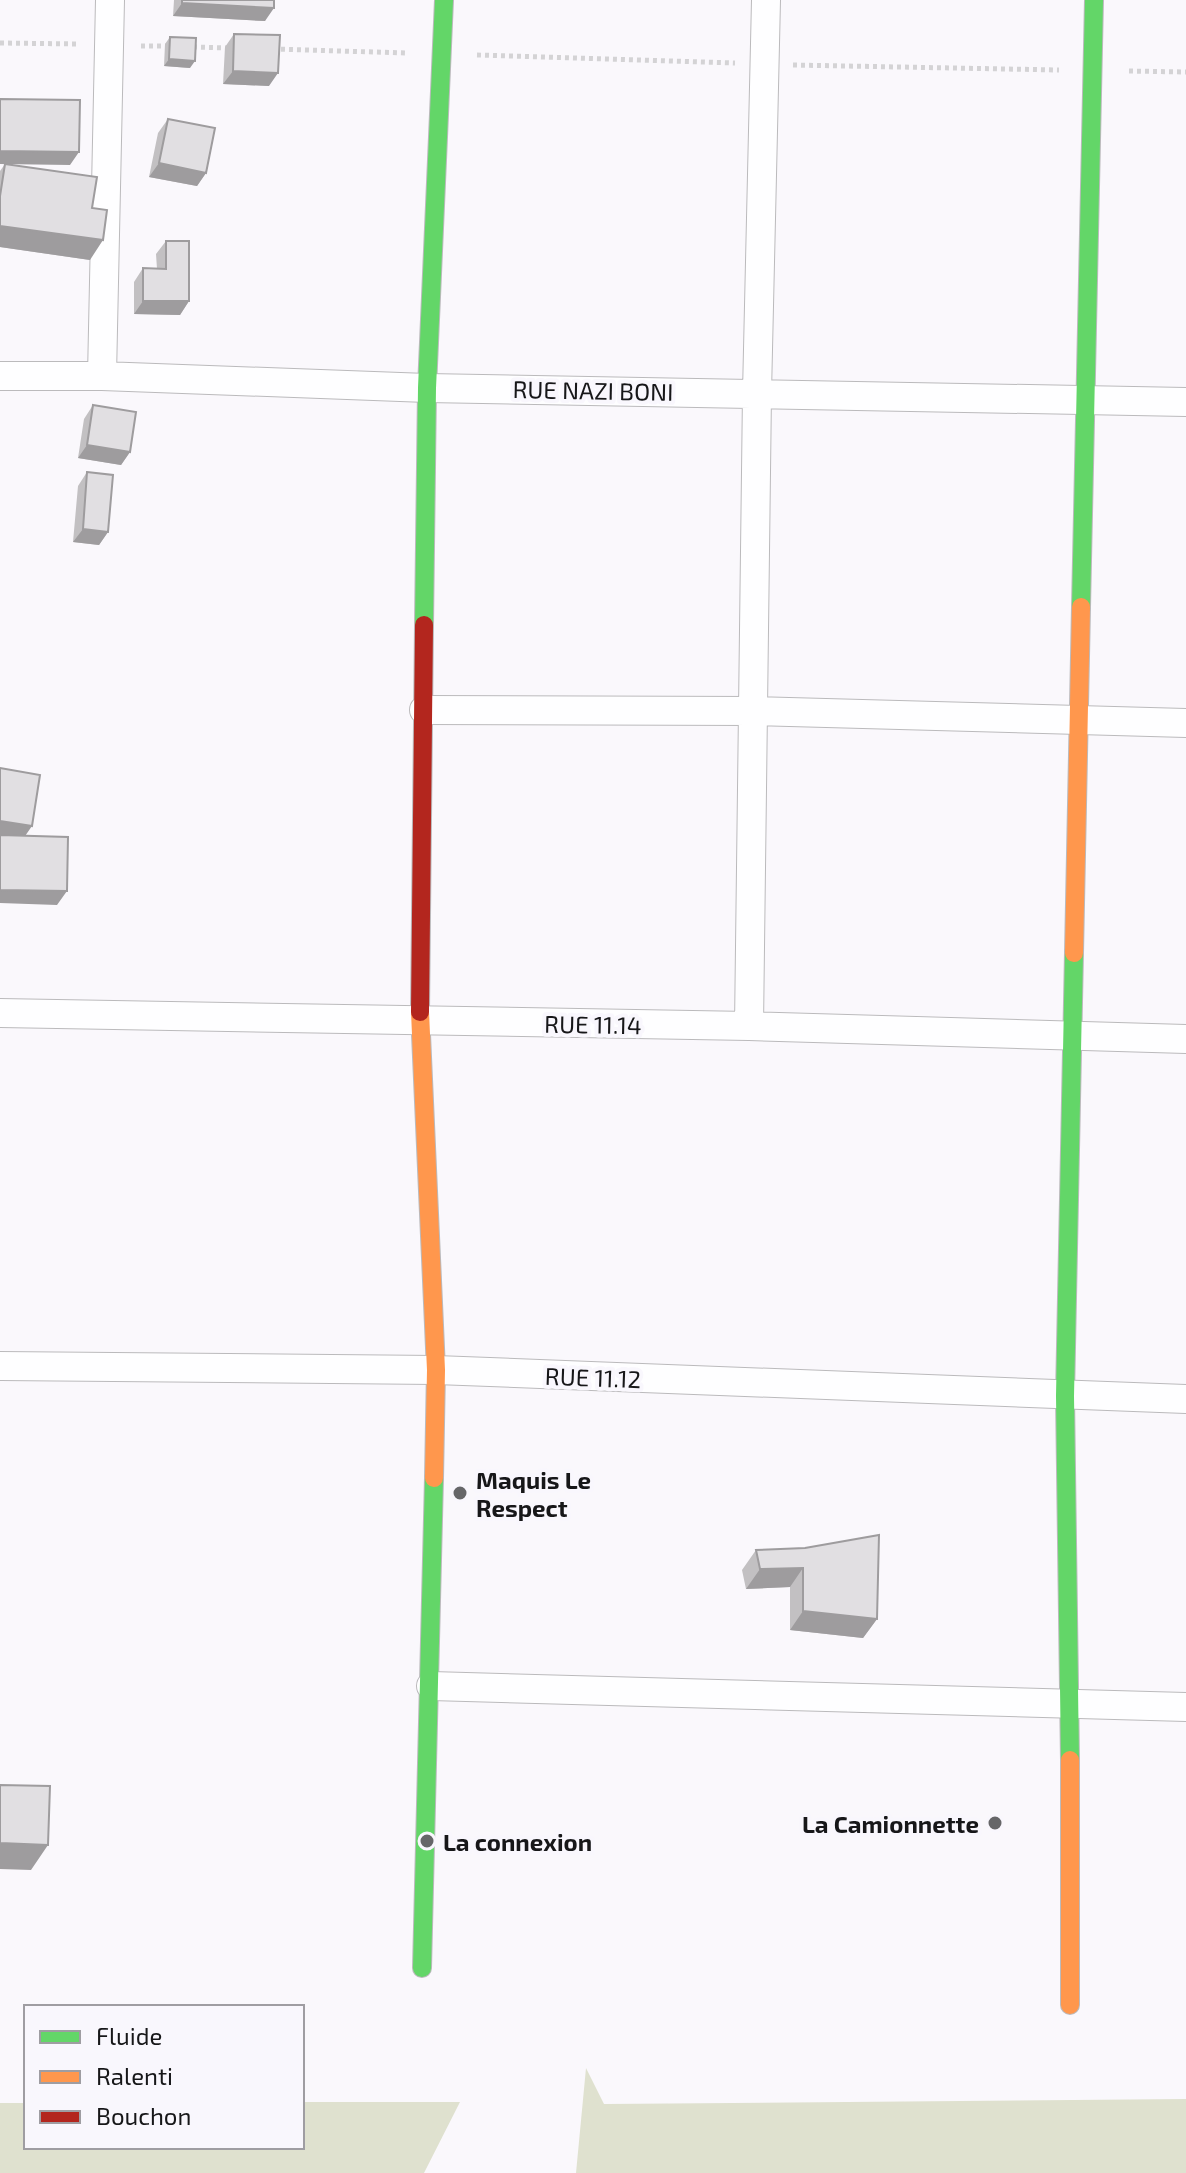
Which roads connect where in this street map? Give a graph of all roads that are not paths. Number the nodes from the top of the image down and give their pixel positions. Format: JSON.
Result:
{"nodes":[{"id":1,"x":110,"y":0,"type":"edge"},
{"id":2,"x":444,"y":0,"type":"edge"},
{"id":3,"x":766,"y":0,"type":"edge"},
{"id":4,"x":1094,"y":0,"type":"edge"},
{"id":5,"x":0,"y":376,"type":"edge"},
{"id":6,"x":102,"y":376,"type":"junction"},
{"id":7,"x":427,"y":388,"type":"junction"},
{"id":8,"x":757,"y":393,"type":"junction"},
{"id":9,"x":1086,"y":401,"type":"junction"},
{"id":10,"x":1186,"y":402,"type":"edge"},
{"id":11,"x":424,"y":710,"type":"junction"},
{"id":12,"x":754,"y":711,"type":"junction"},
{"id":13,"x":1079,"y":721,"type":"junction"},
{"id":14,"x":1186,"y":723,"type":"edge"},
{"id":15,"x":0,"y":1013,"type":"edge"},
{"id":16,"x":420,"y":1022,"type":"junction"},
{"id":17,"x":749,"y":1026,"type":"junction"},
{"id":18,"x":1073,"y":1036,"type":"junction"},
{"id":19,"x":1186,"y":1039,"type":"edge"},
{"id":20,"x":0,"y":1366,"type":"edge"},
{"id":21,"x":436,"y":1370,"type":"junction"},
{"id":22,"x":1065,"y":1396,"type":"junction"},
{"id":23,"x":1186,"y":1399,"type":"edge"},
{"id":24,"x":431,"y":1686,"type":"junction"},
{"id":25,"x":1070,"y":1702,"type":"junction"},
{"id":26,"x":1186,"y":1707,"type":"edge"},
{"id":27,"x":422,"y":1968,"type":"dead end"},
{"id":28,"x":1070,"y":2005,"type":"dead end"}],
"edges":[{"from":1,"to":6,"type":"street"},
{"from":2,"to":7,"type":"street"},
{"from":3,"to":8,"type":"street"},
{"from":4,"to":9,"type":"street"},
{"from":5,"to":6,"type":"street","name":"RUE NAZI BONI"},
{"from":6,"to":7,"type":"street","name":"RUE NAZI BONI"},
{"from":7,"to":8,"type":"street","name":"RUE NAZI BONI"},
{"from":7,"to":11,"type":"street"},
{"from":8,"to":9,"type":"street","name":"RUE NAZI BONI"},
{"from":8,"to":12,"type":"street"},
{"from":9,"to":10,"type":"street","name":"RUE NAZI BONI"},
{"from":9,"to":13,"type":"street"},
{"from":11,"to":12,"type":"street"},
{"from":11,"to":16,"type":"street"},
{"from":12,"to":13,"type":"street"},
{"from":12,"to":17,"type":"street"},
{"from":13,"to":14,"type":"street"},
{"from":13,"to":18,"type":"street"},
{"from":15,"to":16,"type":"street","name":"RUE 11.14"},
{"from":16,"to":17,"type":"street","name":"RUE 11.14"},
{"from":16,"to":21,"type":"street"},
{"from":17,"to":18,"type":"street","name":"RUE 11.14"},
{"from":18,"to":19,"type":"street","name":"RUE 11.14"},
{"from":18,"to":22,"type":"street"},
{"from":20,"to":21,"type":"street","name":"RUE 11.12"},
{"from":21,"to":22,"type":"street","name":"RUE 11.12"},
{"from":21,"to":24,"type":"street"},
{"from":22,"to":23,"type":"street","name":"RUE 11.12"},
{"from":22,"to":25,"type":"street"},
{"from":24,"to":25,"type":"street"},
{"from":24,"to":27,"type":"street"},
{"from":25,"to":26,"type":"street"},
{"from":25,"to":28,"type":"street"}]}
